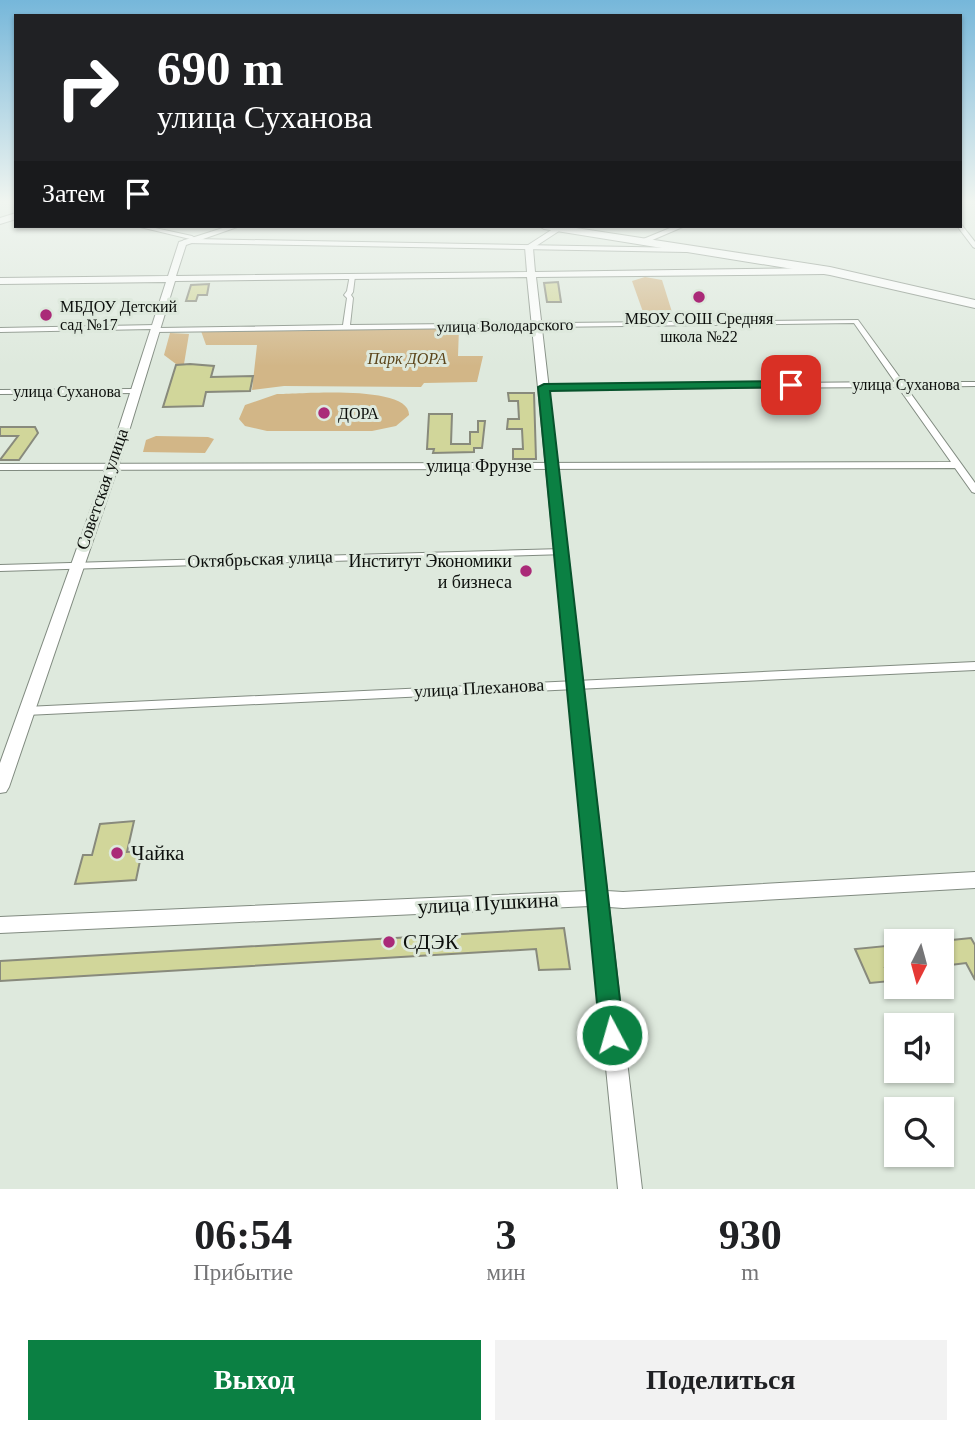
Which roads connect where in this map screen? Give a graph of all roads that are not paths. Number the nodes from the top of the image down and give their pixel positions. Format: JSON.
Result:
{"nodes":[{"id":1,"x":182,"y":255,"type":"edge"},
{"id":2,"x":530,"y":255,"type":"edge"},
{"id":3,"x":732,"y":255,"type":"edge"},
{"id":4,"x":830,"y":271,"type":"junction"},
{"id":5,"x":531,"y":274,"type":"junction"},
{"id":6,"x":352,"y":276,"type":"junction"},
{"id":7,"x":171,"y":278,"type":"junction"},
{"id":8,"x":0,"y":281,"type":"edge"},
{"id":9,"x":975,"y":303,"type":"edge"},
{"id":10,"x":537,"y":324,"type":"junction"},
{"id":11,"x":346,"y":327,"type":"junction"},
{"id":12,"x":155,"y":329,"type":"junction"},
{"id":13,"x":0,"y":330,"type":"edge"},
{"id":14,"x":903,"y":384,"type":"junction"},
{"id":15,"x":975,"y":384,"type":"edge"},
{"id":16,"x":544,"y":387,"type":"junction"},
{"id":17,"x":134,"y":391,"type":"junction"},
{"id":18,"x":0,"y":392,"type":"edge"},
{"id":19,"x":957,"y":465,"type":"junction"},
{"id":20,"x":553,"y":466,"type":"junction"},
{"id":21,"x":0,"y":467,"type":"edge"},
{"id":22,"x":112,"y":467,"type":"junction"},
{"id":23,"x":975,"y":490,"type":"edge"},
{"id":24,"x":562,"y":552,"type":"junction"},
{"id":25,"x":76,"y":566,"type":"junction"},
{"id":26,"x":0,"y":568,"type":"edge"},
{"id":27,"x":975,"y":666,"type":"edge"},
{"id":28,"x":577,"y":683,"type":"junction"},
{"id":29,"x":26,"y":711,"type":"junction"},
{"id":30,"x":0,"y":787,"type":"edge"},
{"id":31,"x":975,"y":880,"type":"edge"},
{"id":32,"x":597,"y":898,"type":"junction"},
{"id":33,"x":0,"y":925,"type":"edge"},
{"id":34,"x":630,"y":1189,"type":"edge"}],
"edges":[{"from":1,"to":7,"type":"main road","name":"Советская улица"},
{"from":2,"to":5,"type":"main road"},
{"from":3,"to":4,"type":"highway"},
{"from":4,"to":5,"type":"main road"},
{"from":4,"to":9,"type":"highway"},
{"from":5,"to":6,"type":"main road"},
{"from":5,"to":10,"type":"main road"},
{"from":6,"to":7,"type":"main road"},
{"from":6,"to":11,"type":"street"},
{"from":7,"to":8,"type":"main road"},
{"from":7,"to":12,"type":"main road","name":"Советская улица"},
{"from":10,"to":11,"type":"street","name":"улица Володарского"},
{"from":10,"to":14,"type":"street","name":"улица Володарского"},
{"from":10,"to":16,"type":"main road"},
{"from":11,"to":12,"type":"street","name":"улица Володарского"},
{"from":12,"to":13,"type":"street","name":"улица Володарского"},
{"from":12,"to":17,"type":"main road","name":"Советская улица"},
{"from":14,"to":15,"type":"street","name":"улица Суханова"},
{"from":14,"to":16,"type":"street","name":"улица Суханова"},
{"from":14,"to":19,"type":"street"},
{"from":16,"to":20,"type":"main road"},
{"from":17,"to":18,"type":"street","name":"улица Суханова"},
{"from":17,"to":22,"type":"main road","name":"Советская улица"},
{"from":19,"to":20,"type":"street","name":"улица Фрунзе"},
{"from":19,"to":23,"type":"street"},
{"from":20,"to":22,"type":"street","name":"улица Фрунзе"},
{"from":20,"to":24,"type":"main road"},
{"from":21,"to":22,"type":"street","name":"улица Фрунзе"},
{"from":22,"to":25,"type":"main road","name":"Советская улица"},
{"from":24,"to":25,"type":"street","name":"Октябрьская улица"},
{"from":24,"to":28,"type":"main road"},
{"from":25,"to":26,"type":"street","name":"Октябрьская улица"},
{"from":25,"to":29,"type":"main road","name":"Советская улица"},
{"from":27,"to":28,"type":"street","name":"улица Плеханова"},
{"from":28,"to":29,"type":"street","name":"улица Плеханова"},
{"from":28,"to":32,"type":"main road"},
{"from":29,"to":30,"type":"main road","name":"Советская улица"},
{"from":31,"to":32,"type":"main road","name":"улица Пушкина"},
{"from":32,"to":33,"type":"main road","name":"улица Пушкина"},
{"from":32,"to":34,"type":"main road"}]}
